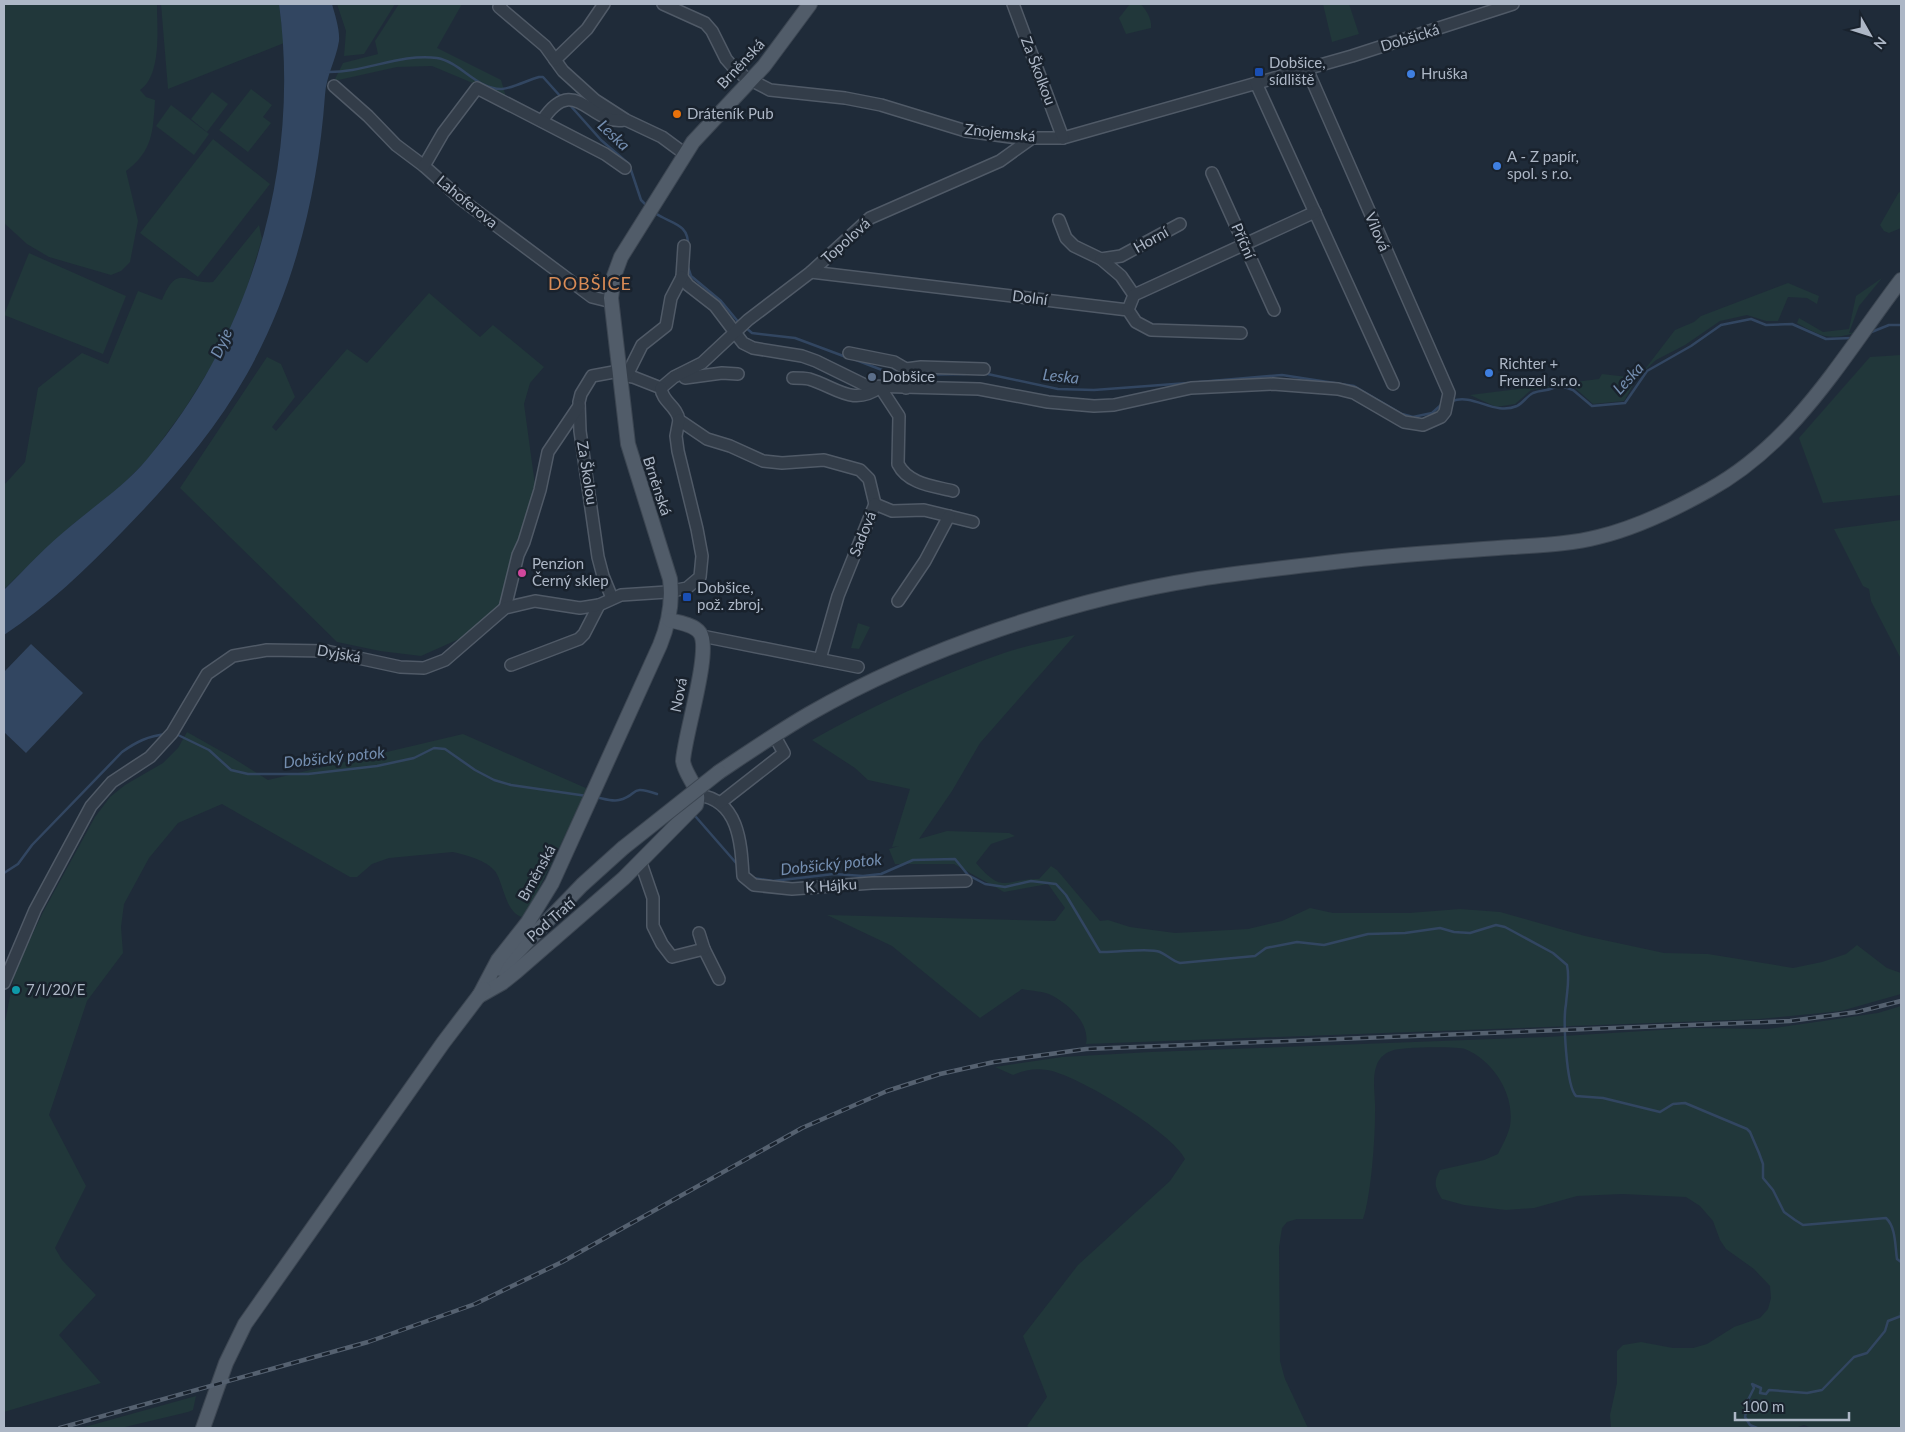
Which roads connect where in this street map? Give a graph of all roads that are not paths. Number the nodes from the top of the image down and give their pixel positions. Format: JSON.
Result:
{"nodes":[{"id":1,"x":501,"y":4,"type":"edge"},
{"id":2,"x":604,"y":4,"type":"edge"},
{"id":3,"x":663,"y":4,"type":"edge"},
{"id":4,"x":810,"y":4,"type":"edge"},
{"id":5,"x":1013,"y":4,"type":"edge"},
{"id":6,"x":1513,"y":4,"type":"edge"},
{"id":7,"x":555,"y":60,"type":"junction"},
{"id":8,"x":1307,"y":69,"type":"junction"},
{"id":9,"x":751,"y":80,"type":"junction"},
{"id":10,"x":1256,"y":83,"type":"junction"},
{"id":11,"x":334,"y":86,"type":"dead end"},
{"id":12,"x":626,"y":120,"type":"junction"},
{"id":13,"x":542,"y":121,"type":"junction"},
{"id":14,"x":1032,"y":138,"type":"junction"},
{"id":15,"x":1064,"y":138,"type":"junction"},
{"id":16,"x":685,"y":154,"type":"junction"},
{"id":17,"x":424,"y":166,"type":"junction"},
{"id":18,"x":625,"y":168,"type":"dead end"},
{"id":19,"x":1212,"y":173,"type":"dead end"},
{"id":20,"x":1315,"y":212,"type":"junction"},
{"id":21,"x":1059,"y":220,"type":"dead end"},
{"id":22,"x":1180,"y":224,"type":"dead end"},
{"id":23,"x":684,"y":246,"type":"dead end"},
{"id":24,"x":1244,"y":246,"type":"junction"},
{"id":25,"x":1121,"y":256,"type":"junction"},
{"id":26,"x":1102,"y":259,"type":"junction"},
{"id":27,"x":811,"y":272,"type":"junction"},
{"id":28,"x":1116,"y":272,"type":"junction"},
{"id":29,"x":682,"y":277,"type":"junction"},
{"id":30,"x":1901,"y":280,"type":"edge"},
{"id":31,"x":1134,"y":295,"type":"junction"},
{"id":32,"x":612,"y":302,"type":"junction"},
{"id":33,"x":1128,"y":310,"type":"junction"},
{"id":34,"x":1274,"y":310,"type":"dead end"},
{"id":35,"x":741,"y":328,"type":"junction"},
{"id":36,"x":1241,"y":333,"type":"dead end"},
{"id":37,"x":849,"y":353,"type":"dead end"},
{"id":38,"x":984,"y":369,"type":"dead end"},
{"id":39,"x":622,"y":374,"type":"junction"},
{"id":40,"x":738,"y":374,"type":"dead end"},
{"id":41,"x":906,"y":377,"type":"junction"},
{"id":42,"x":793,"y":378,"type":"dead end"},
{"id":43,"x":671,"y":380,"type":"junction"},
{"id":44,"x":1393,"y":384,"type":"dead end"},
{"id":45,"x":880,"y":387,"type":"junction"},
{"id":46,"x":661,"y":388,"type":"junction"},
{"id":47,"x":579,"y":406,"type":"junction"},
{"id":48,"x":679,"y":420,"type":"junction"},
{"id":49,"x":953,"y":491,"type":"dead end"},
{"id":50,"x":875,"y":504,"type":"junction"},
{"id":51,"x":949,"y":516,"type":"junction"},
{"id":52,"x":973,"y":522,"type":"dead end"},
{"id":53,"x":672,"y":591,"type":"junction"},
{"id":54,"x":612,"y":598,"type":"junction"},
{"id":55,"x":898,"y":601,"type":"dead end"},
{"id":56,"x":599,"y":605,"type":"junction"},
{"id":57,"x":506,"y":608,"type":"junction"},
{"id":58,"x":669,"y":620,"type":"junction"},
{"id":59,"x":702,"y":636,"type":"junction"},
{"id":60,"x":820,"y":659,"type":"junction"},
{"id":61,"x":510,"y":665,"type":"dead end"},
{"id":62,"x":858,"y":667,"type":"dead end"},
{"id":63,"x":774,"y":735,"type":"junction"},
{"id":64,"x":698,"y":795,"type":"junction"},
{"id":65,"x":720,"y":803,"type":"junction"},
{"id":66,"x":644,"y":859,"type":"junction"},
{"id":67,"x":966,"y":881,"type":"dead end"},
{"id":68,"x":528,"y":922,"type":"junction"},
{"id":69,"x":699,"y":933,"type":"dead end"},
{"id":70,"x":704,"y":949,"type":"junction"},
{"id":71,"x":506,"y":963,"type":"junction"},
{"id":72,"x":719,"y":979,"type":"dead end"},
{"id":73,"x":4,"y":983,"type":"edge"},
{"id":74,"x":479,"y":996,"type":"junction"},
{"id":75,"x":203,"y":1428,"type":"edge"}],
"edges":[{"from":1,"to":7,"type":"street"},
{"from":2,"to":7,"type":"street"},
{"from":3,"to":9,"type":"street","name":"Znojemská"},
{"from":4,"to":9,"type":"main road","name":"Brněnská"},
{"from":5,"to":15,"type":"street","name":"Za Školkou"},
{"from":6,"to":8,"type":"street","name":"Dobšická"},
{"from":7,"to":12,"type":"street"},
{"from":8,"to":10,"type":"street","name":"Znojemská"},
{"from":8,"to":41,"type":"street","name":"Vilová"},
{"from":9,"to":14,"type":"street","name":"Znojemská"},
{"from":9,"to":16,"type":"main road","name":"Brněnská"},
{"from":10,"to":15,"type":"street","name":"Znojemská"},
{"from":10,"to":20,"type":"street"},
{"from":11,"to":17,"type":"street","name":"Lahoferova"},
{"from":12,"to":13,"type":"street"},
{"from":12,"to":16,"type":"street"},
{"from":13,"to":17,"type":"street"},
{"from":13,"to":18,"type":"street"},
{"from":14,"to":15,"type":"street","name":"Znojemská"},
{"from":14,"to":27,"type":"street","name":"Topolová"},
{"from":16,"to":32,"type":"main road","name":"Brněnská"},
{"from":17,"to":32,"type":"street","name":"Lahoferova"},
{"from":19,"to":24,"type":"street","name":"Příční"},
{"from":20,"to":24,"type":"street"},
{"from":20,"to":44,"type":"street"},
{"from":21,"to":26,"type":"street"},
{"from":22,"to":25,"type":"street","name":"Horní"},
{"from":23,"to":29,"type":"street"},
{"from":24,"to":31,"type":"street"},
{"from":24,"to":34,"type":"street","name":"Příční"},
{"from":25,"to":26,"type":"street","name":"Horní"},
{"from":25,"to":28,"type":"street","name":"Horní"},
{"from":26,"to":28,"type":"street"},
{"from":27,"to":33,"type":"street","name":"Dolní"},
{"from":27,"to":35,"type":"street","name":"Topolová"},
{"from":28,"to":31,"type":"street"},
{"from":29,"to":35,"type":"street"},
{"from":29,"to":39,"type":"street"},
{"from":30,"to":63,"type":"main road"},
{"from":31,"to":33,"type":"street"},
{"from":32,"to":39,"type":"main road","name":"Brněnská"},
{"from":33,"to":36,"type":"street"},
{"from":35,"to":43,"type":"street","name":"Topolová"},
{"from":35,"to":45,"type":"street"},
{"from":37,"to":41,"type":"street"},
{"from":38,"to":41,"type":"street"},
{"from":39,"to":46,"type":"street"},
{"from":39,"to":47,"type":"street","name":"Za Školou"},
{"from":39,"to":53,"type":"main road","name":"Brněnská"},
{"from":40,"to":43,"type":"street"},
{"from":41,"to":45,"type":"street"},
{"from":42,"to":45,"type":"street"},
{"from":43,"to":46,"type":"street","name":"Topolová"},
{"from":45,"to":49,"type":"street"},
{"from":46,"to":48,"type":"street"},
{"from":47,"to":54,"type":"street","name":"Za Školou"},
{"from":47,"to":57,"type":"street"},
{"from":48,"to":50,"type":"street"},
{"from":48,"to":53,"type":"street","name":"Dyjská"},
{"from":50,"to":51,"type":"street","name":"Sadová"},
{"from":50,"to":60,"type":"street","name":"Sadová"},
{"from":51,"to":52,"type":"street","name":"Sadová"},
{"from":51,"to":55,"type":"street"},
{"from":53,"to":54,"type":"street","name":"Dyjská"},
{"from":53,"to":58,"type":"main road","name":"Brněnská"},
{"from":54,"to":56,"type":"street","name":"Dyjská"},
{"from":56,"to":57,"type":"street","name":"Dyjská"},
{"from":56,"to":61,"type":"street"},
{"from":57,"to":73,"type":"street","name":"Dyjská"},
{"from":58,"to":59,"type":"main road"},
{"from":58,"to":68,"type":"main road","name":"Brněnská"},
{"from":59,"to":60,"type":"street"},
{"from":59,"to":64,"type":"main road","name":"Nová"},
{"from":60,"to":62,"type":"street"},
{"from":63,"to":65,"type":"street"},
{"from":63,"to":71,"type":"main road","bridge":true},
{"from":64,"to":65,"type":"street"},
{"from":64,"to":66,"type":"main road","name":"Pod Tratí"},
{"from":65,"to":67,"type":"street","name":"K Hájku"},
{"from":66,"to":70,"type":"street"},
{"from":66,"to":74,"type":"main road","name":"Pod Tratí"},
{"from":68,"to":71,"type":"main road"},
{"from":68,"to":74,"type":"main road","name":"Brněnská"},
{"from":69,"to":70,"type":"street"},
{"from":70,"to":72,"type":"street"},
{"from":71,"to":74,"type":"main road"},
{"from":74,"to":75,"type":"main road"}]}
